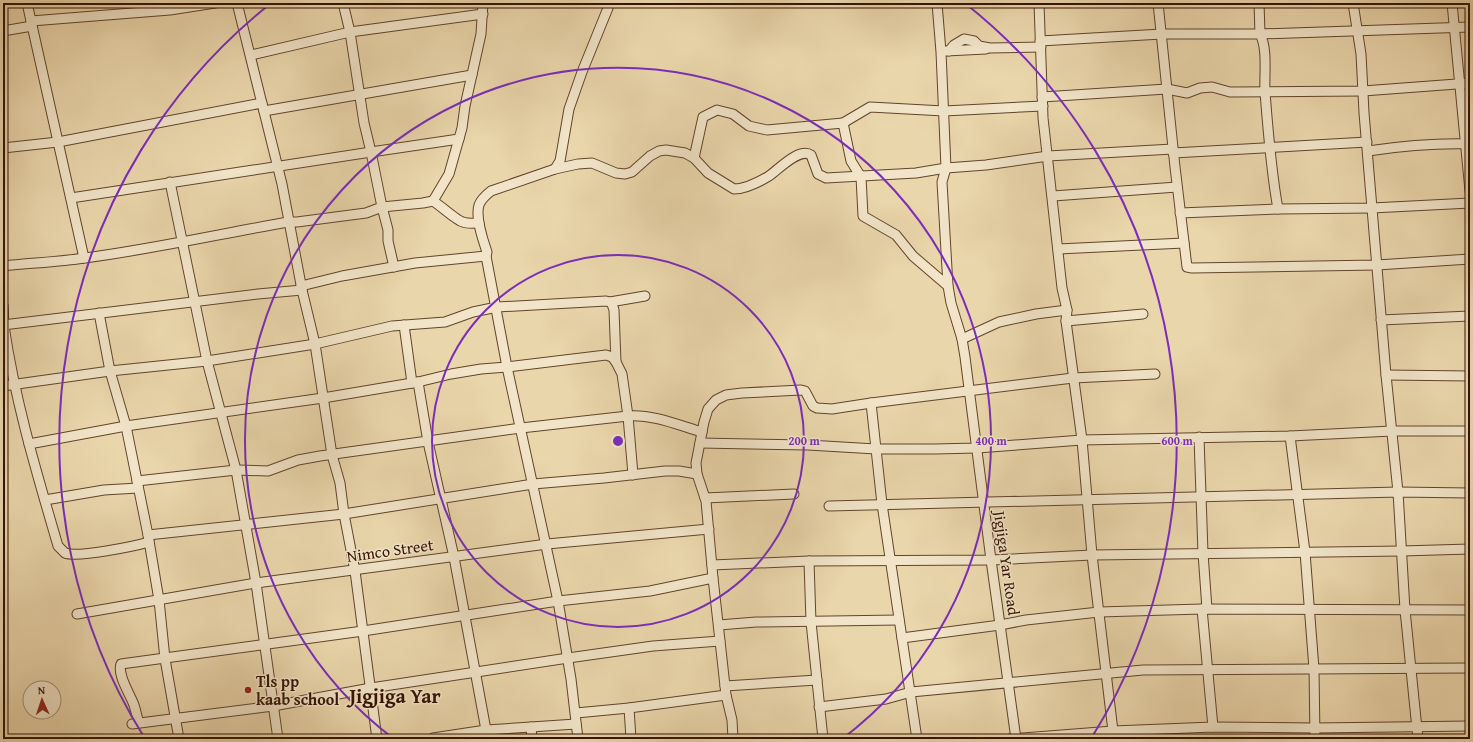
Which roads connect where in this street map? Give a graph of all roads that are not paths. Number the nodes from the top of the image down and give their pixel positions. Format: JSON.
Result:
{"nodes":[{"id":1,"x":27,"y":3,"type":"edge"},
{"id":2,"x":215,"y":3,"type":"edge"},
{"id":3,"x":237,"y":3,"type":"edge"},
{"id":4,"x":343,"y":3,"type":"edge"},
{"id":5,"x":483,"y":3,"type":"edge"},
{"id":6,"x":610,"y":3,"type":"edge"},
{"id":7,"x":937,"y":3,"type":"edge"},
{"id":8,"x":1039,"y":3,"type":"edge"},
{"id":9,"x":1158,"y":3,"type":"edge"},
{"id":10,"x":1259,"y":3,"type":"edge"},
{"id":11,"x":1353,"y":3,"type":"edge"},
{"id":12,"x":1452,"y":3,"type":"edge"},
{"id":13,"x":483,"y":14,"type":"junction"},
{"id":14,"x":31,"y":24,"type":"junction"},
{"id":15,"x":1455,"y":27,"type":"junction"},
{"id":16,"x":1470,"y":27,"type":"edge"},
{"id":17,"x":3,"y":31,"type":"edge"},
{"id":18,"x":1358,"y":31,"type":"junction"},
{"id":19,"x":350,"y":32,"type":"junction"},
{"id":20,"x":1162,"y":34,"type":"junction"},
{"id":21,"x":1260,"y":34,"type":"junction"},
{"id":22,"x":1040,"y":44,"type":"junction"},
{"id":23,"x":945,"y":51,"type":"junction"},
{"id":24,"x":250,"y":55,"type":"junction"},
{"id":25,"x":472,"y":75,"type":"junction"},
{"id":26,"x":1470,"y":83,"type":"edge"},
{"id":27,"x":1459,"y":84,"type":"junction"},
{"id":28,"x":1167,"y":89,"type":"junction"},
{"id":29,"x":1265,"y":92,"type":"junction"},
{"id":30,"x":1363,"y":92,"type":"junction"},
{"id":31,"x":360,"y":94,"type":"junction"},
{"id":32,"x":1042,"y":102,"type":"junction"},
{"id":33,"x":263,"y":107,"type":"junction"},
{"id":34,"x":944,"y":111,"type":"junction"},
{"id":35,"x":843,"y":123,"type":"junction"},
{"id":36,"x":459,"y":138,"type":"junction"},
{"id":37,"x":58,"y":142,"type":"junction"},
{"id":38,"x":1468,"y":144,"type":"edge"},
{"id":39,"x":1367,"y":146,"type":"junction"},
{"id":40,"x":3,"y":148,"type":"edge"},
{"id":41,"x":1271,"y":148,"type":"junction"},
{"id":42,"x":1173,"y":151,"type":"junction"},
{"id":43,"x":371,"y":152,"type":"junction"},
{"id":44,"x":1048,"y":156,"type":"junction"},
{"id":45,"x":694,"y":158,"type":"junction"},
{"id":46,"x":278,"y":166,"type":"junction"},
{"id":47,"x":946,"y":168,"type":"junction"},
{"id":48,"x":555,"y":169,"type":"junction"},
{"id":49,"x":861,"y":177,"type":"junction"},
{"id":50,"x":170,"y":182,"type":"junction"},
{"id":51,"x":1177,"y":188,"type":"junction"},
{"id":52,"x":1470,"y":191,"type":"edge"},
{"id":53,"x":1053,"y":196,"type":"junction"},
{"id":54,"x":71,"y":198,"type":"junction"},
{"id":55,"x":433,"y":201,"type":"junction"},
{"id":56,"x":1470,"y":203,"type":"edge"},
{"id":57,"x":382,"y":207,"type":"junction"},
{"id":58,"x":1372,"y":208,"type":"junction"},
{"id":59,"x":1278,"y":209,"type":"junction"},
{"id":60,"x":1180,"y":212,"type":"junction"},
{"id":61,"x":289,"y":222,"type":"junction"},
{"id":62,"x":479,"y":223,"type":"junction"},
{"id":63,"x":182,"y":242,"type":"junction"},
{"id":64,"x":1184,"y":243,"type":"junction"},
{"id":65,"x":1058,"y":249,"type":"junction"},
{"id":66,"x":486,"y":256,"type":"junction"},
{"id":67,"x":84,"y":258,"type":"junction"},
{"id":68,"x":1470,"y":259,"type":"edge"},
{"id":69,"x":1377,"y":265,"type":"junction"},
{"id":70,"x":3,"y":266,"type":"edge"},
{"id":71,"x":394,"y":267,"type":"junction"},
{"id":72,"x":948,"y":286,"type":"junction"},
{"id":73,"x":301,"y":288,"type":"junction"},
{"id":74,"x":645,"y":296,"type":"dead end"},
{"id":75,"x":194,"y":301,"type":"junction"},
{"id":76,"x":610,"y":302,"type":"junction"},
{"id":77,"x":3,"y":305,"type":"edge"},
{"id":78,"x":497,"y":307,"type":"junction"},
{"id":79,"x":1067,"y":310,"type":"junction"},
{"id":80,"x":99,"y":313,"type":"junction"},
{"id":81,"x":1143,"y":314,"type":"dead end"},
{"id":82,"x":1470,"y":316,"type":"edge"},
{"id":83,"x":1381,"y":320,"type":"junction"},
{"id":84,"x":1066,"y":321,"type":"junction"},
{"id":85,"x":4,"y":325,"type":"edge"},
{"id":86,"x":404,"y":325,"type":"junction"},
{"id":87,"x":962,"y":339,"type":"junction"},
{"id":88,"x":315,"y":344,"type":"junction"},
{"id":89,"x":207,"y":361,"type":"junction"},
{"id":90,"x":616,"y":362,"type":"junction"},
{"id":91,"x":507,"y":367,"type":"junction"},
{"id":92,"x":110,"y":371,"type":"junction"},
{"id":93,"x":1155,"y":374,"type":"dead end"},
{"id":94,"x":1386,"y":375,"type":"junction"},
{"id":95,"x":1470,"y":376,"type":"edge"},
{"id":96,"x":1073,"y":378,"type":"junction"},
{"id":97,"x":415,"y":383,"type":"junction"},
{"id":98,"x":15,"y":384,"type":"junction"},
{"id":99,"x":3,"y":386,"type":"edge"},
{"id":100,"x":969,"y":392,"type":"junction"},
{"id":101,"x":323,"y":398,"type":"junction"},
{"id":102,"x":871,"y":403,"type":"junction"},
{"id":103,"x":222,"y":414,"type":"junction"},
{"id":104,"x":628,"y":416,"type":"junction"},
{"id":105,"x":126,"y":426,"type":"junction"},
{"id":106,"x":521,"y":428,"type":"junction"},
{"id":107,"x":1392,"y":431,"type":"junction"},
{"id":108,"x":1470,"y":431,"type":"edge"},
{"id":109,"x":702,"y":432,"type":"junction"},
{"id":110,"x":1290,"y":436,"type":"junction"},
{"id":111,"x":1199,"y":437,"type":"junction"},
{"id":112,"x":1082,"y":440,"type":"junction"},
{"id":113,"x":428,"y":442,"type":"junction"},
{"id":114,"x":700,"y":443,"type":"junction"},
{"id":115,"x":29,"y":444,"type":"junction"},
{"id":116,"x":876,"y":448,"type":"junction"},
{"id":117,"x":977,"y":448,"type":"junction"},
{"id":118,"x":332,"y":455,"type":"junction"},
{"id":119,"x":236,"y":470,"type":"junction"},
{"id":120,"x":696,"y":474,"type":"junction"},
{"id":121,"x":633,"y":475,"type":"junction"},
{"id":122,"x":138,"y":484,"type":"junction"},
{"id":123,"x":533,"y":484,"type":"junction"},
{"id":124,"x":1398,"y":492,"type":"junction"},
{"id":125,"x":1470,"y":493,"type":"edge"},
{"id":126,"x":794,"y":494,"type":"dead end"},
{"id":127,"x":1297,"y":495,"type":"junction"},
{"id":128,"x":1201,"y":497,"type":"junction"},
{"id":129,"x":442,"y":498,"type":"junction"},
{"id":130,"x":705,"y":498,"type":"junction"},
{"id":131,"x":1087,"y":499,"type":"junction"},
{"id":132,"x":45,"y":500,"type":"junction"},
{"id":133,"x":984,"y":502,"type":"junction"},
{"id":134,"x":882,"y":504,"type":"junction"},
{"id":135,"x":829,"y":506,"type":"dead end"},
{"id":136,"x":344,"y":514,"type":"junction"},
{"id":137,"x":246,"y":525,"type":"junction"},
{"id":138,"x":709,"y":528,"type":"junction"},
{"id":139,"x":149,"y":538,"type":"junction"},
{"id":140,"x":547,"y":544,"type":"junction"},
{"id":141,"x":1470,"y":549,"type":"edge"},
{"id":142,"x":1402,"y":551,"type":"junction"},
{"id":143,"x":1305,"y":552,"type":"junction"},
{"id":144,"x":1203,"y":554,"type":"junction"},
{"id":145,"x":1092,"y":555,"type":"junction"},
{"id":146,"x":454,"y":556,"type":"junction"},
{"id":147,"x":991,"y":560,"type":"junction"},
{"id":148,"x":809,"y":561,"type":"junction"},
{"id":149,"x":892,"y":562,"type":"junction"},
{"id":150,"x":712,"y":565,"type":"junction"},
{"id":151,"x":355,"y":571,"type":"junction"},
{"id":152,"x":713,"y":578,"type":"junction"},
{"id":153,"x":256,"y":584,"type":"junction"},
{"id":154,"x":159,"y":600,"type":"junction"},
{"id":155,"x":558,"y":601,"type":"junction"},
{"id":156,"x":1204,"y":609,"type":"junction"},
{"id":157,"x":1309,"y":609,"type":"junction"},
{"id":158,"x":1405,"y":610,"type":"junction"},
{"id":159,"x":1470,"y":610,"type":"edge"},
{"id":160,"x":1099,"y":612,"type":"junction"},
{"id":161,"x":77,"y":614,"type":"dead end"},
{"id":162,"x":464,"y":615,"type":"junction"},
{"id":163,"x":899,"y":620,"type":"junction"},
{"id":164,"x":811,"y":622,"type":"junction"},
{"id":165,"x":719,"y":625,"type":"junction"},
{"id":166,"x":1000,"y":625,"type":"junction"},
{"id":167,"x":363,"y":631,"type":"junction"},
{"id":168,"x":902,"y":638,"type":"junction"},
{"id":169,"x":720,"y":641,"type":"junction"},
{"id":170,"x":264,"y":644,"type":"junction"},
{"id":171,"x":568,"y":658,"type":"junction"},
{"id":172,"x":165,"y":659,"type":"junction"},
{"id":173,"x":1410,"y":668,"type":"junction"},
{"id":174,"x":1470,"y":668,"type":"edge"},
{"id":175,"x":1314,"y":669,"type":"junction"},
{"id":176,"x":1208,"y":670,"type":"junction"},
{"id":177,"x":1107,"y":672,"type":"junction"},
{"id":178,"x":476,"y":673,"type":"junction"},
{"id":179,"x":817,"y":680,"type":"junction"},
{"id":180,"x":1009,"y":682,"type":"junction"},
{"id":181,"x":371,"y":688,"type":"junction"},
{"id":182,"x":726,"y":690,"type":"junction"},
{"id":183,"x":911,"y":692,"type":"junction"},
{"id":184,"x":272,"y":706,"type":"junction"},
{"id":185,"x":820,"y":707,"type":"junction"},
{"id":186,"x":629,"y":708,"type":"junction"},
{"id":187,"x":576,"y":714,"type":"junction"},
{"id":188,"x":176,"y":720,"type":"junction"},
{"id":189,"x":576,"y":724,"type":"junction"},
{"id":190,"x":1470,"y":726,"type":"edge"},
{"id":191,"x":531,"y":727,"type":"junction"},
{"id":192,"x":1213,"y":727,"type":"junction"},
{"id":193,"x":1416,"y":727,"type":"junction"},
{"id":194,"x":1315,"y":728,"type":"junction"},
{"id":195,"x":486,"y":730,"type":"junction"},
{"id":196,"x":1113,"y":731,"type":"junction"},
{"id":197,"x":1128,"y":735,"type":"edge"},
{"id":198,"x":179,"y":739,"type":"edge"},
{"id":199,"x":278,"y":739,"type":"edge"},
{"id":200,"x":377,"y":739,"type":"edge"},
{"id":201,"x":431,"y":739,"type":"edge"},
{"id":202,"x":532,"y":739,"type":"edge"},
{"id":203,"x":578,"y":739,"type":"edge"},
{"id":204,"x":631,"y":739,"type":"edge"},
{"id":205,"x":733,"y":739,"type":"edge"},
{"id":206,"x":823,"y":739,"type":"edge"},
{"id":207,"x":917,"y":739,"type":"edge"},
{"id":208,"x":1014,"y":739,"type":"edge"},
{"id":209,"x":1314,"y":739,"type":"edge"},
{"id":210,"x":1418,"y":739,"type":"edge"}],
"edges":[{"from":1,"to":14,"type":"street"},
{"from":2,"to":14,"type":"street"},
{"from":3,"to":24,"type":"street"},
{"from":4,"to":19,"type":"street"},
{"from":5,"to":13,"type":"street"},
{"from":6,"to":48,"type":"street"},
{"from":7,"to":23,"type":"street","name":"Jigjiga Yar Road"},
{"from":8,"to":22,"type":"street"},
{"from":9,"to":20,"type":"street"},
{"from":10,"to":21,"type":"street"},
{"from":11,"to":18,"type":"street"},
{"from":12,"to":15,"type":"street"},
{"from":13,"to":19,"type":"street"},
{"from":13,"to":25,"type":"street"},
{"from":14,"to":17,"type":"street"},
{"from":14,"to":37,"type":"street"},
{"from":15,"to":16,"type":"street"},
{"from":15,"to":18,"type":"street"},
{"from":15,"to":27,"type":"street"},
{"from":18,"to":21,"type":"street"},
{"from":18,"to":30,"type":"street"},
{"from":19,"to":24,"type":"street"},
{"from":19,"to":31,"type":"street"},
{"from":20,"to":21,"type":"street"},
{"from":20,"to":22,"type":"street"},
{"from":20,"to":28,"type":"street"},
{"from":21,"to":29,"type":"street"},
{"from":22,"to":23,"type":"street"},
{"from":22,"to":32,"type":"street"},
{"from":23,"to":34,"type":"street","name":"Jigjiga Yar Road"},
{"from":24,"to":33,"type":"street"},
{"from":25,"to":31,"type":"street"},
{"from":25,"to":36,"type":"street"},
{"from":26,"to":27,"type":"street"},
{"from":27,"to":30,"type":"street"},
{"from":27,"to":38,"type":"street"},
{"from":28,"to":29,"type":"street"},
{"from":28,"to":32,"type":"street"},
{"from":28,"to":42,"type":"street"},
{"from":29,"to":30,"type":"street"},
{"from":29,"to":41,"type":"street"},
{"from":30,"to":39,"type":"street"},
{"from":31,"to":33,"type":"street"},
{"from":31,"to":43,"type":"street"},
{"from":32,"to":34,"type":"street"},
{"from":32,"to":44,"type":"street"},
{"from":33,"to":37,"type":"street"},
{"from":33,"to":46,"type":"street"},
{"from":34,"to":35,"type":"street"},
{"from":34,"to":47,"type":"street","name":"Jigjiga Yar Road"},
{"from":35,"to":45,"type":"street"},
{"from":35,"to":49,"type":"street"},
{"from":36,"to":43,"type":"street"},
{"from":36,"to":55,"type":"street"},
{"from":37,"to":40,"type":"street"},
{"from":37,"to":54,"type":"street"},
{"from":38,"to":39,"type":"street"},
{"from":38,"to":52,"type":"street"},
{"from":39,"to":41,"type":"street"},
{"from":39,"to":58,"type":"street"},
{"from":41,"to":42,"type":"street"},
{"from":41,"to":59,"type":"street"},
{"from":42,"to":44,"type":"street"},
{"from":42,"to":51,"type":"street"},
{"from":43,"to":46,"type":"street"},
{"from":43,"to":57,"type":"street"},
{"from":44,"to":47,"type":"street"},
{"from":44,"to":53,"type":"street"},
{"from":45,"to":48,"type":"street"},
{"from":45,"to":49,"type":"street"},
{"from":46,"to":50,"type":"street"},
{"from":46,"to":61,"type":"street"},
{"from":47,"to":49,"type":"street"},
{"from":47,"to":72,"type":"street","name":"Jigjiga Yar Road"},
{"from":48,"to":62,"type":"street"},
{"from":49,"to":72,"type":"street"},
{"from":50,"to":54,"type":"street"},
{"from":50,"to":63,"type":"street"},
{"from":51,"to":53,"type":"street"},
{"from":51,"to":60,"type":"street"},
{"from":53,"to":65,"type":"street"},
{"from":54,"to":67,"type":"street"},
{"from":55,"to":57,"type":"street"},
{"from":55,"to":62,"type":"street"},
{"from":56,"to":58,"type":"street"},
{"from":57,"to":61,"type":"street"},
{"from":57,"to":71,"type":"street"},
{"from":58,"to":59,"type":"street"},
{"from":58,"to":69,"type":"street"},
{"from":59,"to":60,"type":"street"},
{"from":60,"to":64,"type":"street"},
{"from":61,"to":63,"type":"street"},
{"from":61,"to":73,"type":"street"},
{"from":62,"to":66,"type":"street"},
{"from":63,"to":67,"type":"street"},
{"from":63,"to":75,"type":"street"},
{"from":64,"to":65,"type":"street"},
{"from":64,"to":69,"type":"street"},
{"from":65,"to":79,"type":"street"},
{"from":66,"to":71,"type":"street"},
{"from":66,"to":78,"type":"street"},
{"from":67,"to":70,"type":"street"},
{"from":68,"to":69,"type":"street"},
{"from":69,"to":83,"type":"street"},
{"from":71,"to":73,"type":"street"},
{"from":72,"to":87,"type":"street","name":"Jigjiga Yar Road"},
{"from":73,"to":75,"type":"street"},
{"from":73,"to":88,"type":"street"},
{"from":74,"to":76,"type":"street"},
{"from":75,"to":80,"type":"street"},
{"from":75,"to":89,"type":"street"},
{"from":76,"to":78,"type":"street"},
{"from":76,"to":90,"type":"street"},
{"from":77,"to":85,"type":"street"},
{"from":78,"to":86,"type":"street"},
{"from":78,"to":91,"type":"street"},
{"from":79,"to":84,"type":"street"},
{"from":79,"to":87,"type":"street"},
{"from":80,"to":85,"type":"street"},
{"from":80,"to":92,"type":"street"},
{"from":81,"to":84,"type":"street"},
{"from":82,"to":83,"type":"street"},
{"from":83,"to":94,"type":"street"},
{"from":84,"to":96,"type":"street"},
{"from":85,"to":98,"type":"street"},
{"from":86,"to":88,"type":"street"},
{"from":86,"to":97,"type":"street"},
{"from":87,"to":100,"type":"street","name":"Jigjiga Yar Road"},
{"from":88,"to":89,"type":"street"},
{"from":88,"to":101,"type":"street"},
{"from":89,"to":92,"type":"street"},
{"from":89,"to":103,"type":"street"},
{"from":90,"to":91,"type":"street"},
{"from":90,"to":104,"type":"street"},
{"from":91,"to":97,"type":"street"},
{"from":91,"to":106,"type":"street"},
{"from":92,"to":98,"type":"street"},
{"from":92,"to":105,"type":"street"},
{"from":93,"to":96,"type":"street"},
{"from":94,"to":95,"type":"street"},
{"from":94,"to":107,"type":"street"},
{"from":96,"to":100,"type":"street"},
{"from":96,"to":112,"type":"street"},
{"from":97,"to":101,"type":"street"},
{"from":97,"to":113,"type":"street"},
{"from":98,"to":99,"type":"street"},
{"from":98,"to":115,"type":"street"},
{"from":100,"to":102,"type":"street"},
{"from":100,"to":117,"type":"street","name":"Jigjiga Yar Road"},
{"from":101,"to":103,"type":"street"},
{"from":101,"to":118,"type":"street"},
{"from":102,"to":109,"type":"street"},
{"from":102,"to":116,"type":"street"},
{"from":103,"to":105,"type":"street"},
{"from":103,"to":119,"type":"street"},
{"from":104,"to":106,"type":"street"},
{"from":104,"to":109,"type":"street"},
{"from":104,"to":121,"type":"street"},
{"from":105,"to":115,"type":"street"},
{"from":105,"to":122,"type":"street"},
{"from":106,"to":113,"type":"street"},
{"from":106,"to":123,"type":"street"},
{"from":107,"to":108,"type":"street"},
{"from":107,"to":110,"type":"street"},
{"from":107,"to":124,"type":"street"},
{"from":109,"to":114,"type":"street"},
{"from":110,"to":111,"type":"street"},
{"from":110,"to":127,"type":"street"},
{"from":111,"to":112,"type":"street"},
{"from":111,"to":128,"type":"street"},
{"from":112,"to":117,"type":"street"},
{"from":112,"to":131,"type":"street"},
{"from":113,"to":118,"type":"street"},
{"from":113,"to":129,"type":"street"},
{"from":114,"to":116,"type":"street"},
{"from":114,"to":120,"type":"street"},
{"from":115,"to":132,"type":"street"},
{"from":116,"to":117,"type":"street"},
{"from":116,"to":134,"type":"street"},
{"from":117,"to":133,"type":"street","name":"Jigjiga Yar Road"},
{"from":118,"to":119,"type":"street"},
{"from":118,"to":136,"type":"street"},
{"from":119,"to":122,"type":"street"},
{"from":119,"to":137,"type":"street"},
{"from":120,"to":121,"type":"street"},
{"from":120,"to":130,"type":"street"},
{"from":121,"to":123,"type":"street"},
{"from":122,"to":132,"type":"street"},
{"from":122,"to":139,"type":"street"},
{"from":123,"to":129,"type":"street"},
{"from":123,"to":140,"type":"street"},
{"from":124,"to":125,"type":"street"},
{"from":124,"to":127,"type":"street"},
{"from":124,"to":142,"type":"street"},
{"from":126,"to":130,"type":"street"},
{"from":127,"to":128,"type":"street"},
{"from":127,"to":143,"type":"street"},
{"from":128,"to":131,"type":"street"},
{"from":128,"to":144,"type":"street"},
{"from":129,"to":136,"type":"street"},
{"from":129,"to":146,"type":"street"},
{"from":130,"to":138,"type":"street"},
{"from":131,"to":133,"type":"street"},
{"from":131,"to":145,"type":"street"},
{"from":132,"to":139,"type":"street"},
{"from":133,"to":134,"type":"street"},
{"from":133,"to":147,"type":"street","name":"Jigjiga Yar Road"},
{"from":134,"to":135,"type":"street"},
{"from":134,"to":149,"type":"street"},
{"from":136,"to":137,"type":"street"},
{"from":136,"to":151,"type":"street"},
{"from":137,"to":139,"type":"street"},
{"from":137,"to":153,"type":"street"},
{"from":138,"to":140,"type":"street","name":"Nimco Street"},
{"from":138,"to":150,"type":"street"},
{"from":139,"to":154,"type":"street"},
{"from":140,"to":146,"type":"street","name":"Nimco Street"},
{"from":140,"to":155,"type":"street"},
{"from":141,"to":142,"type":"street"},
{"from":142,"to":143,"type":"street"},
{"from":142,"to":158,"type":"street"},
{"from":143,"to":144,"type":"street"},
{"from":143,"to":157,"type":"street"},
{"from":144,"to":145,"type":"street"},
{"from":144,"to":156,"type":"street"},
{"from":145,"to":147,"type":"street"},
{"from":145,"to":160,"type":"street"},
{"from":146,"to":151,"type":"street","name":"Nimco Street"},
{"from":146,"to":162,"type":"street"},
{"from":147,"to":149,"type":"street"},
{"from":147,"to":166,"type":"street","name":"Jigjiga Yar Road"},
{"from":148,"to":149,"type":"street"},
{"from":148,"to":150,"type":"street"},
{"from":148,"to":164,"type":"street"},
{"from":149,"to":163,"type":"street"},
{"from":150,"to":152,"type":"street"},
{"from":151,"to":153,"type":"street","name":"Nimco Street"},
{"from":151,"to":167,"type":"street"},
{"from":152,"to":155,"type":"street"},
{"from":152,"to":165,"type":"street"},
{"from":153,"to":154,"type":"street","name":"Nimco Street"},
{"from":153,"to":170,"type":"street"},
{"from":154,"to":161,"type":"street","name":"Nimco Street"},
{"from":154,"to":172,"type":"street"},
{"from":155,"to":162,"type":"street"},
{"from":155,"to":171,"type":"street"},
{"from":156,"to":157,"type":"street"},
{"from":156,"to":160,"type":"street"},
{"from":156,"to":176,"type":"street"},
{"from":157,"to":158,"type":"street"},
{"from":157,"to":175,"type":"street"},
{"from":158,"to":159,"type":"street"},
{"from":158,"to":173,"type":"street"},
{"from":160,"to":166,"type":"street"},
{"from":160,"to":177,"type":"street"},
{"from":162,"to":167,"type":"street"},
{"from":162,"to":178,"type":"street"},
{"from":163,"to":164,"type":"street"},
{"from":163,"to":168,"type":"street"},
{"from":164,"to":165,"type":"street"},
{"from":164,"to":179,"type":"street"},
{"from":165,"to":169,"type":"street"},
{"from":166,"to":168,"type":"street"},
{"from":166,"to":180,"type":"street","name":"Jigjiga Yar Road"},
{"from":167,"to":170,"type":"street"},
{"from":167,"to":181,"type":"street"},
{"from":168,"to":183,"type":"street"},
{"from":169,"to":171,"type":"street"},
{"from":169,"to":182,"type":"street"},
{"from":170,"to":172,"type":"street"},
{"from":170,"to":184,"type":"street"},
{"from":171,"to":178,"type":"street"},
{"from":171,"to":187,"type":"street"},
{"from":172,"to":188,"type":"street"},
{"from":172,"to":188,"type":"street"},
{"from":173,"to":174,"type":"street"},
{"from":173,"to":175,"type":"street"},
{"from":173,"to":193,"type":"street"},
{"from":175,"to":176,"type":"street"},
{"from":175,"to":194,"type":"street"},
{"from":176,"to":177,"type":"street"},
{"from":176,"to":192,"type":"street"},
{"from":177,"to":180,"type":"street"},
{"from":177,"to":196,"type":"street"},
{"from":178,"to":181,"type":"street"},
{"from":178,"to":195,"type":"street"},
{"from":179,"to":182,"type":"street"},
{"from":179,"to":185,"type":"street"},
{"from":180,"to":183,"type":"street"},
{"from":180,"to":208,"type":"street","name":"Jigjiga Yar Road"},
{"from":181,"to":184,"type":"street"},
{"from":181,"to":200,"type":"street"},
{"from":182,"to":186,"type":"street"},
{"from":182,"to":205,"type":"street"},
{"from":183,"to":185,"type":"street"},
{"from":183,"to":207,"type":"street"},
{"from":184,"to":188,"type":"street"},
{"from":184,"to":199,"type":"street"},
{"from":185,"to":206,"type":"street"},
{"from":186,"to":187,"type":"street"},
{"from":186,"to":204,"type":"street"},
{"from":187,"to":189,"type":"street"},
{"from":188,"to":198,"type":"street"},
{"from":189,"to":191,"type":"street"},
{"from":189,"to":203,"type":"street"},
{"from":190,"to":193,"type":"street"},
{"from":191,"to":195,"type":"street"},
{"from":191,"to":202,"type":"street"},
{"from":192,"to":194,"type":"street"},
{"from":192,"to":197,"type":"street"},
{"from":193,"to":194,"type":"street"},
{"from":193,"to":210,"type":"street"},
{"from":194,"to":209,"type":"street"},
{"from":195,"to":201,"type":"street"},
{"from":196,"to":197,"type":"street"},
{"from":196,"to":208,"type":"street"}]}
